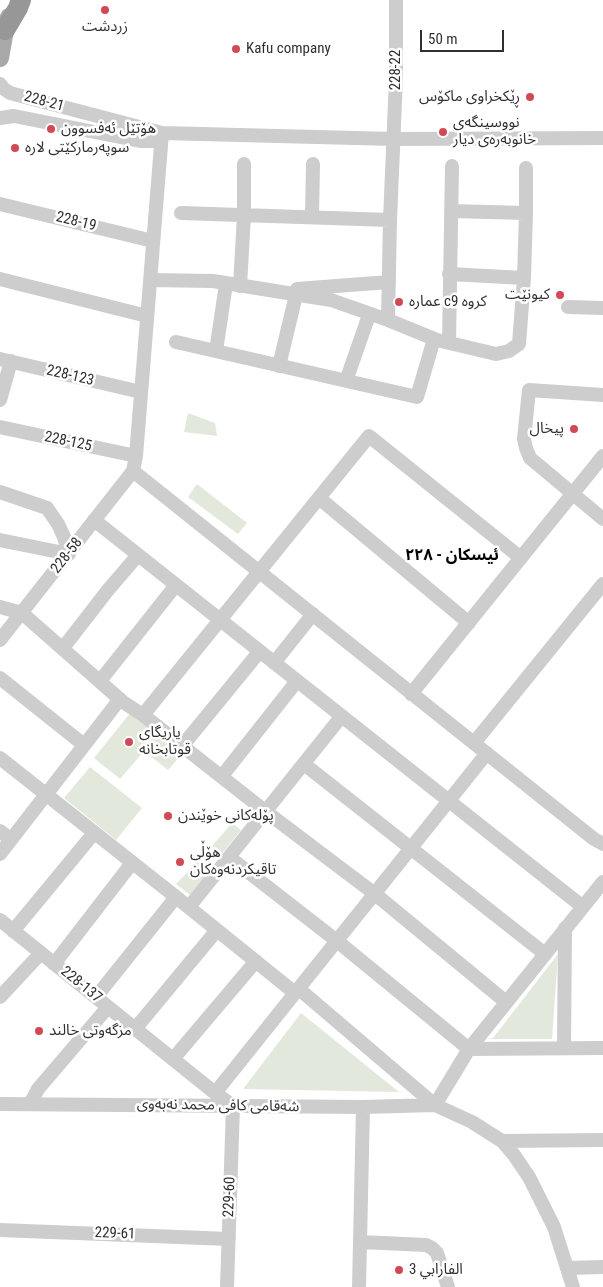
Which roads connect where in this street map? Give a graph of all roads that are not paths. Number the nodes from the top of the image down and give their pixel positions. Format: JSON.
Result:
{"nodes":[{"id":1,"x":14,"y":0,"type":"edge"},
{"id":2,"x":21,"y":0,"type":"edge"},
{"id":3,"x":396,"y":0,"type":"edge"},
{"id":4,"x":5,"y":30,"type":"junction"},
{"id":5,"x":0,"y":58,"type":"edge"},
{"id":6,"x":0,"y":84,"type":"edge"},
{"id":7,"x":0,"y":118,"type":"edge"},
{"id":8,"x":162,"y":133,"type":"junction"},
{"id":9,"x":603,"y":138,"type":"edge"},
{"id":10,"x":394,"y":139,"type":"junction"},
{"id":11,"x":244,"y":164,"type":"dead end"},
{"id":12,"x":313,"y":164,"type":"dead end"},
{"id":13,"x":452,"y":166,"type":"dead end"},
{"id":14,"x":526,"y":168,"type":"dead end"},
{"id":15,"x":0,"y":204,"type":"edge"},
{"id":16,"x":451,"y":211,"type":"junction"},
{"id":17,"x":181,"y":213,"type":"dead end"},
{"id":18,"x":526,"y":213,"type":"junction"},
{"id":19,"x":244,"y":214,"type":"junction"},
{"id":20,"x":312,"y":216,"type":"junction"},
{"id":21,"x":390,"y":220,"type":"junction"},
{"id":22,"x":153,"y":241,"type":"junction"},
{"id":23,"x":449,"y":274,"type":"junction"},
{"id":24,"x":524,"y":278,"type":"junction"},
{"id":25,"x":0,"y":279,"type":"edge"},
{"id":26,"x":150,"y":280,"type":"junction"},
{"id":27,"x":389,"y":282,"type":"junction"},
{"id":28,"x":233,"y":284,"type":"junction"},
{"id":29,"x":276,"y":291,"type":"junction"},
{"id":30,"x":296,"y":295,"type":"junction"},
{"id":31,"x":568,"y":307,"type":"dead end"},
{"id":32,"x":603,"y":308,"type":"edge"},
{"id":33,"x":370,"y":315,"type":"junction"},
{"id":34,"x":147,"y":316,"type":"junction"},
{"id":35,"x":388,"y":320,"type":"junction"},
{"id":36,"x":434,"y":339,"type":"junction"},
{"id":37,"x":176,"y":342,"type":"dead end"},
{"id":38,"x":449,"y":343,"type":"junction"},
{"id":39,"x":216,"y":351,"type":"junction"},
{"id":40,"x":6,"y":360,"type":"edge"},
{"id":41,"x":279,"y":366,"type":"junction"},
{"id":42,"x":346,"y":381,"type":"junction"},
{"id":43,"x":141,"y":392,"type":"junction"},
{"id":44,"x":603,"y":395,"type":"edge"},
{"id":45,"x":0,"y":400,"type":"edge"},
{"id":46,"x":0,"y":427,"type":"edge"},
{"id":47,"x":136,"y":453,"type":"junction"},
{"id":48,"x":603,"y":456,"type":"edge"},
{"id":49,"x":133,"y":471,"type":"junction"},
{"id":50,"x":0,"y":492,"type":"edge"},
{"id":51,"x":572,"y":493,"type":"junction"},
{"id":52,"x":319,"y":498,"type":"junction"},
{"id":53,"x":603,"y":519,"type":"edge"},
{"id":54,"x":94,"y":520,"type":"junction"},
{"id":55,"x":0,"y":540,"type":"edge"},
{"id":56,"x":69,"y":554,"type":"junction"},
{"id":57,"x":138,"y":555,"type":"junction"},
{"id":58,"x":521,"y":558,"type":"junction"},
{"id":59,"x":260,"y":571,"type":"junction"},
{"id":60,"x":603,"y":584,"type":"edge"},
{"id":61,"x":176,"y":585,"type":"junction"},
{"id":62,"x":0,"y":607,"type":"edge"},
{"id":63,"x":22,"y":612,"type":"junction"},
{"id":64,"x":313,"y":614,"type":"junction"},
{"id":65,"x":220,"y":620,"type":"junction"},
{"id":66,"x":469,"y":623,"type":"junction"},
{"id":67,"x":0,"y":640,"type":"edge"},
{"id":68,"x":63,"y":648,"type":"junction"},
{"id":69,"x":260,"y":651,"type":"junction"},
{"id":70,"x":274,"y":663,"type":"junction"},
{"id":71,"x":0,"y":678,"type":"edge"},
{"id":72,"x":100,"y":681,"type":"junction"},
{"id":73,"x":297,"y":681,"type":"junction"},
{"id":74,"x":411,"y":694,"type":"junction"},
{"id":75,"x":120,"y":699,"type":"junction"},
{"id":76,"x":143,"y":715,"type":"junction"},
{"id":77,"x":341,"y":716,"type":"junction"},
{"id":78,"x":474,"y":744,"type":"junction"},
{"id":79,"x":84,"y":745,"type":"junction"},
{"id":80,"x":183,"y":745,"type":"junction"},
{"id":81,"x":487,"y":753,"type":"junction"},
{"id":82,"x":0,"y":758,"type":"edge"},
{"id":83,"x":304,"y":764,"type":"junction"},
{"id":84,"x":222,"y":776,"type":"junction"},
{"id":85,"x":46,"y":795,"type":"junction"},
{"id":86,"x":449,"y":801,"type":"junction"},
{"id":87,"x":266,"y":811,"type":"junction"},
{"id":88,"x":94,"y":833,"type":"junction"},
{"id":89,"x":6,"y":836,"type":"edge"},
{"id":90,"x":603,"y":844,"type":"edge"},
{"id":91,"x":410,"y":849,"type":"junction"},
{"id":92,"x":0,"y":854,"type":"edge"},
{"id":93,"x":229,"y":857,"type":"junction"},
{"id":94,"x":132,"y":863,"type":"junction"},
{"id":95,"x":603,"y":882,"type":"edge"},
{"id":96,"x":375,"y":894,"type":"junction"},
{"id":97,"x":176,"y":896,"type":"junction"},
{"id":98,"x":189,"y":907,"type":"junction"},
{"id":99,"x":583,"y":907,"type":"junction"},
{"id":100,"x":0,"y":920,"type":"edge"},
{"id":101,"x":565,"y":928,"type":"junction"},
{"id":102,"x":14,"y":930,"type":"junction"},
{"id":103,"x":217,"y":930,"type":"junction"},
{"id":104,"x":337,"y":942,"type":"junction"},
{"id":105,"x":41,"y":953,"type":"junction"},
{"id":106,"x":545,"y":954,"type":"junction"},
{"id":107,"x":256,"y":962,"type":"junction"},
{"id":108,"x":54,"y":964,"type":"junction"},
{"id":109,"x":297,"y":991,"type":"junction"},
{"id":110,"x":0,"y":997,"type":"edge"},
{"id":111,"x":96,"y":997,"type":"junction"},
{"id":112,"x":506,"y":1002,"type":"junction"},
{"id":113,"x":108,"y":1007,"type":"junction"},
{"id":114,"x":135,"y":1028,"type":"junction"},
{"id":115,"x":564,"y":1048,"type":"junction"},
{"id":116,"x":603,"y":1048,"type":"edge"},
{"id":117,"x":468,"y":1049,"type":"junction"},
{"id":118,"x":173,"y":1059,"type":"junction"},
{"id":119,"x":215,"y":1093,"type":"junction"},
{"id":120,"x":0,"y":1104,"type":"edge"},
{"id":121,"x":30,"y":1104,"type":"junction"},
{"id":122,"x":435,"y":1105,"type":"junction"},
{"id":123,"x":233,"y":1106,"type":"junction"},
{"id":124,"x":363,"y":1107,"type":"junction"},
{"id":125,"x":603,"y":1140,"type":"edge"},
{"id":126,"x":502,"y":1141,"type":"junction"},
{"id":127,"x":0,"y":1230,"type":"edge"},
{"id":128,"x":229,"y":1239,"type":"junction"},
{"id":129,"x":361,"y":1242,"type":"junction"},
{"id":130,"x":603,"y":1267,"type":"edge"},
{"id":131,"x":567,"y":1268,"type":"junction"},
{"id":132,"x":227,"y":1287,"type":"edge"},
{"id":133,"x":359,"y":1287,"type":"edge"},
{"id":134,"x":448,"y":1287,"type":"edge"},
{"id":135,"x":573,"y":1287,"type":"edge"}],
"edges":[{"from":1,"to":4,"type":"main road"},
{"from":2,"to":4,"type":"highway"},
{"from":3,"to":10,"type":"street","name":"228-22"},
{"from":4,"to":5,"type":"main road"},
{"from":6,"to":8,"type":"street","name":"228-21"},
{"from":7,"to":8,"type":"street","name":"228-21"},
{"from":8,"to":10,"type":"street"},
{"from":8,"to":22,"type":"street"},
{"from":9,"to":10,"type":"street"},
{"from":10,"to":21,"type":"street","name":"228-22"},
{"from":11,"to":19,"type":"street"},
{"from":12,"to":20,"type":"street"},
{"from":13,"to":16,"type":"street"},
{"from":14,"to":18,"type":"street"},
{"from":15,"to":22,"type":"street","name":"228-19"},
{"from":16,"to":18,"type":"street"},
{"from":16,"to":23,"type":"street"},
{"from":17,"to":19,"type":"street"},
{"from":18,"to":24,"type":"street"},
{"from":19,"to":20,"type":"street"},
{"from":19,"to":28,"type":"street"},
{"from":20,"to":21,"type":"street"},
{"from":21,"to":27,"type":"street","name":"228-22"},
{"from":22,"to":26,"type":"street"},
{"from":23,"to":24,"type":"street"},
{"from":23,"to":38,"type":"street"},
{"from":24,"to":38,"type":"street"},
{"from":25,"to":34,"type":"street"},
{"from":26,"to":28,"type":"street"},
{"from":26,"to":34,"type":"street"},
{"from":27,"to":29,"type":"street"},
{"from":27,"to":35,"type":"street","name":"228-22"},
{"from":28,"to":29,"type":"street"},
{"from":28,"to":39,"type":"street"},
{"from":29,"to":30,"type":"street"},
{"from":30,"to":33,"type":"street"},
{"from":30,"to":41,"type":"street"},
{"from":31,"to":32,"type":"street"},
{"from":33,"to":35,"type":"street"},
{"from":33,"to":42,"type":"street"},
{"from":34,"to":43,"type":"street"},
{"from":35,"to":36,"type":"street"},
{"from":36,"to":38,"type":"street"},
{"from":36,"to":42,"type":"street"},
{"from":37,"to":39,"type":"street"},
{"from":39,"to":41,"type":"street"},
{"from":40,"to":43,"type":"street","name":"228-123"},
{"from":40,"to":45,"type":"street"},
{"from":41,"to":42,"type":"street"},
{"from":43,"to":47,"type":"street"},
{"from":44,"to":51,"type":"street"},
{"from":46,"to":47,"type":"street","name":"228-125"},
{"from":47,"to":49,"type":"street"},
{"from":48,"to":51,"type":"street"},
{"from":49,"to":54,"type":"street","name":"228-58"},
{"from":49,"to":59,"type":"street"},
{"from":50,"to":56,"type":"street"},
{"from":51,"to":53,"type":"street"},
{"from":51,"to":58,"type":"street"},
{"from":52,"to":58,"type":"street"},
{"from":52,"to":59,"type":"street"},
{"from":52,"to":66,"type":"street"},
{"from":54,"to":56,"type":"street","name":"228-58"},
{"from":54,"to":57,"type":"street"},
{"from":55,"to":56,"type":"street"},
{"from":56,"to":63,"type":"street","name":"228-58"},
{"from":57,"to":61,"type":"street"},
{"from":57,"to":68,"type":"street"},
{"from":58,"to":66,"type":"street"},
{"from":59,"to":64,"type":"street"},
{"from":59,"to":65,"type":"street"},
{"from":60,"to":78,"type":"street"},
{"from":61,"to":65,"type":"street"},
{"from":61,"to":72,"type":"street"},
{"from":62,"to":63,"type":"street"},
{"from":63,"to":67,"type":"street","name":"228-58"},
{"from":63,"to":68,"type":"street"},
{"from":64,"to":70,"type":"street"},
{"from":64,"to":74,"type":"street"},
{"from":65,"to":69,"type":"street"},
{"from":65,"to":76,"type":"street"},
{"from":66,"to":74,"type":"street"},
{"from":68,"to":72,"type":"street"},
{"from":69,"to":70,"type":"street"},
{"from":69,"to":80,"type":"street"},
{"from":70,"to":73,"type":"street"},
{"from":71,"to":79,"type":"street"},
{"from":72,"to":75,"type":"street"},
{"from":73,"to":77,"type":"street"},
{"from":73,"to":84,"type":"street"},
{"from":74,"to":78,"type":"street"},
{"from":75,"to":76,"type":"street"},
{"from":75,"to":79,"type":"street"},
{"from":76,"to":80,"type":"street"},
{"from":77,"to":83,"type":"street"},
{"from":77,"to":86,"type":"street"},
{"from":78,"to":81,"type":"street"},
{"from":79,"to":85,"type":"street"},
{"from":80,"to":84,"type":"street"},
{"from":81,"to":86,"type":"street"},
{"from":81,"to":90,"type":"street"},
{"from":82,"to":85,"type":"street"},
{"from":83,"to":87,"type":"street"},
{"from":83,"to":91,"type":"street"},
{"from":84,"to":87,"type":"street"},
{"from":85,"to":88,"type":"street"},
{"from":85,"to":89,"type":"street"},
{"from":86,"to":91,"type":"street"},
{"from":86,"to":99,"type":"street"},
{"from":87,"to":93,"type":"street"},
{"from":87,"to":96,"type":"street"},
{"from":88,"to":94,"type":"street"},
{"from":88,"to":102,"type":"street"},
{"from":89,"to":92,"type":"street"},
{"from":91,"to":96,"type":"street"},
{"from":91,"to":106,"type":"street"},
{"from":93,"to":98,"type":"street"},
{"from":93,"to":104,"type":"street"},
{"from":94,"to":97,"type":"street"},
{"from":94,"to":108,"type":"street"},
{"from":95,"to":99,"type":"street"},
{"from":96,"to":104,"type":"street"},
{"from":96,"to":112,"type":"street"},
{"from":97,"to":98,"type":"street"},
{"from":97,"to":111,"type":"street"},
{"from":98,"to":103,"type":"street"},
{"from":99,"to":101,"type":"street"},
{"from":100,"to":102,"type":"street","name":"228-137"},
{"from":101,"to":106,"type":"street"},
{"from":101,"to":115,"type":"street"},
{"from":102,"to":105,"type":"street","name":"228-137"},
{"from":103,"to":107,"type":"street"},
{"from":103,"to":114,"type":"street"},
{"from":104,"to":109,"type":"street"},
{"from":104,"to":117,"type":"street"},
{"from":105,"to":108,"type":"street","name":"228-137"},
{"from":105,"to":110,"type":"street"},
{"from":106,"to":112,"type":"street"},
{"from":107,"to":109,"type":"street"},
{"from":107,"to":118,"type":"street"},
{"from":108,"to":111,"type":"street","name":"228-137"},
{"from":109,"to":119,"type":"street"},
{"from":109,"to":122,"type":"street"},
{"from":111,"to":113,"type":"street","name":"228-137"},
{"from":112,"to":117,"type":"street"},
{"from":113,"to":114,"type":"street","name":"228-137"},
{"from":113,"to":121,"type":"street"},
{"from":114,"to":118,"type":"street","name":"228-137"},
{"from":115,"to":116,"type":"street"},
{"from":115,"to":117,"type":"street"},
{"from":117,"to":122,"type":"street"},
{"from":118,"to":119,"type":"street","name":"228-137"},
{"from":119,"to":123,"type":"street","name":"228-137"},
{"from":120,"to":121,"type":"street","name":"شەقامی کافی محمد نەبەوی"},
{"from":121,"to":123,"type":"street","name":"شەقامی کافی محمد نەبەوی"},
{"from":122,"to":124,"type":"street","name":"شەقامی کافی محمد نەبەوی"},
{"from":122,"to":126,"type":"street"},
{"from":123,"to":124,"type":"street","name":"شەقامی کافی محمد نەبەوی"},
{"from":123,"to":128,"type":"street","name":"229-60"},
{"from":124,"to":129,"type":"street"},
{"from":125,"to":126,"type":"street"},
{"from":126,"to":131,"type":"street"},
{"from":127,"to":128,"type":"street","name":"229-61"},
{"from":128,"to":132,"type":"street","name":"229-60"},
{"from":129,"to":133,"type":"street"},
{"from":129,"to":134,"type":"street"},
{"from":130,"to":131,"type":"street"},
{"from":131,"to":135,"type":"street"}]}
